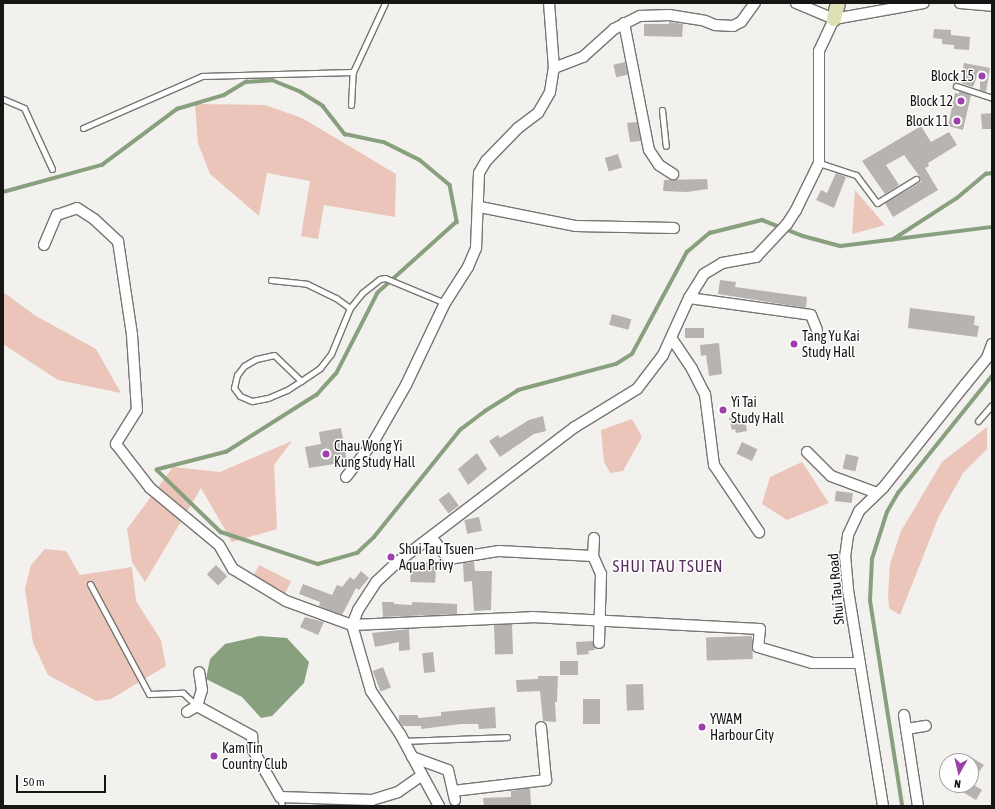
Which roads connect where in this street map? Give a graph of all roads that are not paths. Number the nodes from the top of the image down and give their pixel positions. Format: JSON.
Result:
{"nodes":[{"id":1,"x":385,"y":3,"type":"edge"},
{"id":2,"x":549,"y":3,"type":"edge"},
{"id":3,"x":755,"y":3,"type":"edge"},
{"id":4,"x":796,"y":3,"type":"edge"},
{"id":5,"x":838,"y":3,"type":"edge"},
{"id":6,"x":924,"y":3,"type":"edge"},
{"id":7,"x":960,"y":3,"type":"edge"},
{"id":8,"x":992,"y":6,"type":"edge"},
{"id":9,"x":834,"y":19,"type":"junction"},
{"id":10,"x":624,"y":23,"type":"junction"},
{"id":11,"x":554,"y":68,"type":"junction"},
{"id":12,"x":353,"y":72,"type":"junction"},
{"id":13,"x":956,"y":86,"type":"dead end"},
{"id":14,"x":992,"y":98,"type":"edge"},
{"id":15,"x":3,"y":99,"type":"edge"},
{"id":16,"x":351,"y":105,"type":"dead end"},
{"id":17,"x":662,"y":110,"type":"dead end"},
{"id":18,"x":83,"y":128,"type":"dead end"},
{"id":19,"x":666,"y":146,"type":"dead end"},
{"id":20,"x":819,"y":163,"type":"junction"},
{"id":21,"x":52,"y":169,"type":"dead end"},
{"id":22,"x":673,"y":174,"type":"dead end"},
{"id":23,"x":916,"y":179,"type":"dead end"},
{"id":24,"x":480,"y":208,"type":"junction"},
{"id":25,"x":674,"y":228,"type":"dead end"},
{"id":26,"x":44,"y":245,"type":"dead end"},
{"id":27,"x":271,"y":280,"type":"dead end"},
{"id":28,"x":689,"y":298,"type":"junction"},
{"id":29,"x":445,"y":303,"type":"junction"},
{"id":30,"x":350,"y":308,"type":"junction"},
{"id":31,"x":818,"y":330,"type":"dead end"},
{"id":32,"x":672,"y":339,"type":"junction"},
{"id":33,"x":992,"y":344,"type":"edge"},
{"id":34,"x":301,"y":380,"type":"junction"},
{"id":35,"x":992,"y":405,"type":"edge"},
{"id":36,"x":978,"y":421,"type":"dead end"},
{"id":37,"x":807,"y":452,"type":"dead end"},
{"id":38,"x":346,"y":477,"type":"dead end"},
{"id":39,"x":878,"y":493,"type":"junction"},
{"id":40,"x":758,"y":532,"type":"dead end"},
{"id":41,"x":431,"y":537,"type":"junction"},
{"id":42,"x":594,"y":538,"type":"dead end"},
{"id":43,"x":593,"y":556,"type":"junction"},
{"id":44,"x":90,"y":584,"type":"dead end"},
{"id":45,"x":598,"y":622,"type":"junction"},
{"id":46,"x":352,"y":625,"type":"junction"},
{"id":47,"x":599,"y":643,"type":"dead end"},
{"id":48,"x":860,"y":663,"type":"junction"},
{"id":49,"x":199,"y":672,"type":"dead end"},
{"id":50,"x":196,"y":706,"type":"junction"},
{"id":51,"x":187,"y":712,"type":"dead end"},
{"id":52,"x":904,"y":715,"type":"dead end"},
{"id":53,"x":926,"y":726,"type":"dead end"},
{"id":54,"x":542,"y":727,"type":"dead end"},
{"id":55,"x":906,"y":728,"type":"junction"},
{"id":56,"x":507,"y":737,"type":"dead end"},
{"id":57,"x":404,"y":741,"type":"junction"},
{"id":58,"x":412,"y":757,"type":"junction"},
{"id":59,"x":422,"y":775,"type":"junction"},
{"id":60,"x":281,"y":802,"type":"edge"},
{"id":61,"x":439,"y":806,"type":"edge"},
{"id":62,"x":883,"y":806,"type":"edge"},
{"id":63,"x":918,"y":806,"type":"edge"}],
"edges":[{"from":1,"to":12,"type":"lane"},
{"from":2,"to":11,"type":"street"},
{"from":3,"to":10,"type":"street"},
{"from":4,"to":9,"type":"street"},
{"from":5,"to":9,"type":"street"},
{"from":6,"to":9,"type":"street"},
{"from":7,"to":8,"type":"street"},
{"from":9,"to":20,"type":"street"},
{"from":10,"to":11,"type":"street"},
{"from":10,"to":22,"type":"street"},
{"from":11,"to":24,"type":"street"},
{"from":12,"to":16,"type":"lane"},
{"from":12,"to":18,"type":"lane"},
{"from":13,"to":14,"type":"lane"},
{"from":15,"to":21,"type":"lane"},
{"from":17,"to":19,"type":"lane"},
{"from":20,"to":23,"type":"lane"},
{"from":20,"to":28,"type":"street"},
{"from":24,"to":25,"type":"street"},
{"from":24,"to":29,"type":"street"},
{"from":26,"to":46,"type":"street"},
{"from":27,"to":30,"type":"lane"},
{"from":28,"to":31,"type":"street"},
{"from":28,"to":32,"type":"street"},
{"from":29,"to":30,"type":"lane"},
{"from":29,"to":38,"type":"street"},
{"from":30,"to":34,"type":"lane"},
{"from":32,"to":40,"type":"street"},
{"from":32,"to":41,"type":"street"},
{"from":33,"to":39,"type":"street","name":"Shui Tau Road"},
{"from":34,"to":34,"type":"lane"},
{"from":35,"to":36,"type":"lane"},
{"from":37,"to":39,"type":"street"},
{"from":39,"to":48,"type":"street","name":"Shui Tau Road"},
{"from":41,"to":43,"type":"street"},
{"from":41,"to":46,"type":"street"},
{"from":42,"to":43,"type":"street"},
{"from":43,"to":45,"type":"street"},
{"from":44,"to":50,"type":"lane"},
{"from":45,"to":46,"type":"street"},
{"from":45,"to":47,"type":"street"},
{"from":45,"to":48,"type":"street"},
{"from":46,"to":57,"type":"street"},
{"from":48,"to":62,"type":"street","name":"Shui Tau Road"},
{"from":49,"to":50,"type":"street"},
{"from":50,"to":51,"type":"street"},
{"from":50,"to":60,"type":"street"},
{"from":52,"to":55,"type":"street"},
{"from":53,"to":55,"type":"street"},
{"from":54,"to":58,"type":"street"},
{"from":55,"to":63,"type":"street"},
{"from":56,"to":57,"type":"lane"},
{"from":57,"to":58,"type":"street"},
{"from":58,"to":59,"type":"street"},
{"from":59,"to":60,"type":"street"},
{"from":59,"to":61,"type":"street"}]}
